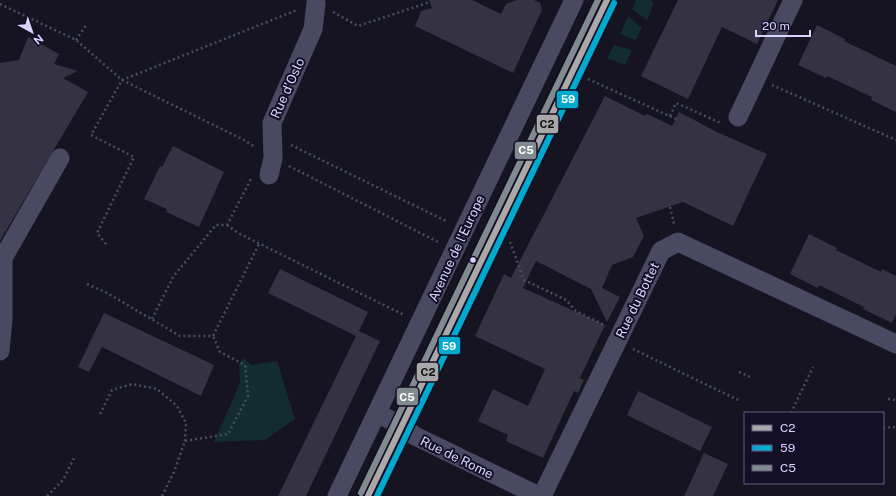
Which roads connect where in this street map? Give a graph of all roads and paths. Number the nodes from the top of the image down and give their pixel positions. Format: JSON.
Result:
{"nodes":[{"id":1,"x":574,"y":0,"type":"edge"},
{"id":2,"x":607,"y":0,"type":"edge"},
{"id":3,"x":793,"y":0,"type":"edge"},
{"id":4,"x":430,"y":2,"type":"dead end"},
{"id":5,"x":316,"y":3,"type":"junction"},
{"id":6,"x":0,"y":4,"type":"edge"},
{"id":7,"x":86,"y":25,"type":"dead end"},
{"id":8,"x":76,"y":40,"type":"junction"},
{"id":9,"x":586,"y":78,"type":"dead end"},
{"id":10,"x":122,"y":80,"type":"junction"},
{"id":11,"x":767,"y":82,"type":"dead end"},
{"id":12,"x":670,"y":116,"type":"junction"},
{"id":13,"x":676,"y":119,"type":"dead end"},
{"id":14,"x":731,"y":121,"type":"joint"},
{"id":15,"x":272,"y":136,"type":"junction"},
{"id":16,"x":896,"y":140,"type":"edge"},
{"id":17,"x":60,"y":158,"type":"dead end"},
{"id":18,"x":265,"y":168,"type":"junction"},
{"id":19,"x":453,"y":224,"type":"dead end"},
{"id":20,"x":227,"y":225,"type":"junction"},
{"id":21,"x":510,"y":241,"type":"dead end"},
{"id":22,"x":438,"y":242,"type":"dead end"},
{"id":23,"x":106,"y":244,"type":"dead end"},
{"id":24,"x":259,"y":244,"type":"junction"},
{"id":25,"x":87,"y":284,"type":"dead end"},
{"id":26,"x":411,"y":318,"type":"dead end"},
{"id":27,"x":152,"y":319,"type":"junction"},
{"id":28,"x":213,"y":336,"type":"junction"},
{"id":29,"x":617,"y":341,"type":"junction"},
{"id":30,"x":896,"y":344,"type":"edge"},
{"id":31,"x":0,"y":351,"type":"edge"},
{"id":32,"x":813,"y":367,"type":"dead end"},
{"id":33,"x":739,"y":372,"type":"dead end"},
{"id":34,"x":750,"y":377,"type":"dead end"},
{"id":35,"x":888,"y":399,"type":"dead end"},
{"id":36,"x":738,"y":400,"type":"dead end"},
{"id":37,"x":896,"y":400,"type":"edge"},
{"id":38,"x":791,"y":412,"type":"edge"},
{"id":39,"x":377,"y":413,"type":"junction"},
{"id":40,"x":100,"y":414,"type":"dead end"},
{"id":41,"x":402,"y":426,"type":"junction"},
{"id":42,"x":896,"y":427,"type":"edge"},
{"id":43,"x":884,"y":428,"type":"edge"},
{"id":44,"x":185,"y":441,"type":"junction"},
{"id":45,"x":75,"y":456,"type":"dead end"},
{"id":46,"x":47,"y":496,"type":"edge"},
{"id":47,"x":162,"y":496,"type":"edge"},
{"id":48,"x":337,"y":496,"type":"edge"},
{"id":49,"x":368,"y":496,"type":"edge"},
{"id":50,"x":540,"y":496,"type":"edge"}],
"edges":[{"from":1,"to":39,"type":"street","name":"Avenue de l'Europe"},
{"from":2,"to":41,"type":"street"},
{"from":3,"to":14,"type":"street"},
{"from":4,"to":5,"type":"path"},
{"from":5,"to":10,"type":"path"},
{"from":5,"to":15,"type":"street","name":"Rue d'Oslo"},
{"from":6,"to":8,"type":"path"},
{"from":7,"to":8,"type":"path"},
{"from":8,"to":10,"type":"path"},
{"from":9,"to":12,"type":"path"},
{"from":10,"to":18,"type":"path"},
{"from":10,"to":23,"type":"path"},
{"from":11,"to":16,"type":"path"},
{"from":12,"to":13,"type":"path"},
{"from":12,"to":14,"type":"path"},
{"from":15,"to":18,"type":"street","name":"Rue d'Oslo"},
{"from":15,"to":19,"type":"path"},
{"from":17,"to":31,"type":"street"},
{"from":18,"to":20,"type":"path"},
{"from":18,"to":22,"type":"path"},
{"from":20,"to":24,"type":"path"},
{"from":20,"to":27,"type":"path"},
{"from":21,"to":29,"type":"path"},
{"from":24,"to":26,"type":"path"},
{"from":24,"to":28,"type":"path"},
{"from":25,"to":27,"type":"path"},
{"from":27,"to":28,"type":"path"},
{"from":28,"to":44,"type":"path"},
{"from":29,"to":30,"type":"street","name":"Rue du Bottet"},
{"from":29,"to":36,"type":"path"},
{"from":29,"to":50,"type":"street","name":"Rue du Bottet"},
{"from":32,"to":38,"type":"path"},
{"from":33,"to":34,"type":"path"},
{"from":35,"to":37,"type":"path"},
{"from":39,"to":41,"type":"street","name":"Rue de Rome"},
{"from":39,"to":48,"type":"street","name":"Avenue de l'Europe"},
{"from":40,"to":44,"type":"path"},
{"from":41,"to":49,"type":"street"},
{"from":41,"to":50,"type":"street","name":"Rue de Rome"},
{"from":42,"to":43,"type":"path"},
{"from":44,"to":47,"type":"path"},
{"from":45,"to":46,"type":"path"}]}
